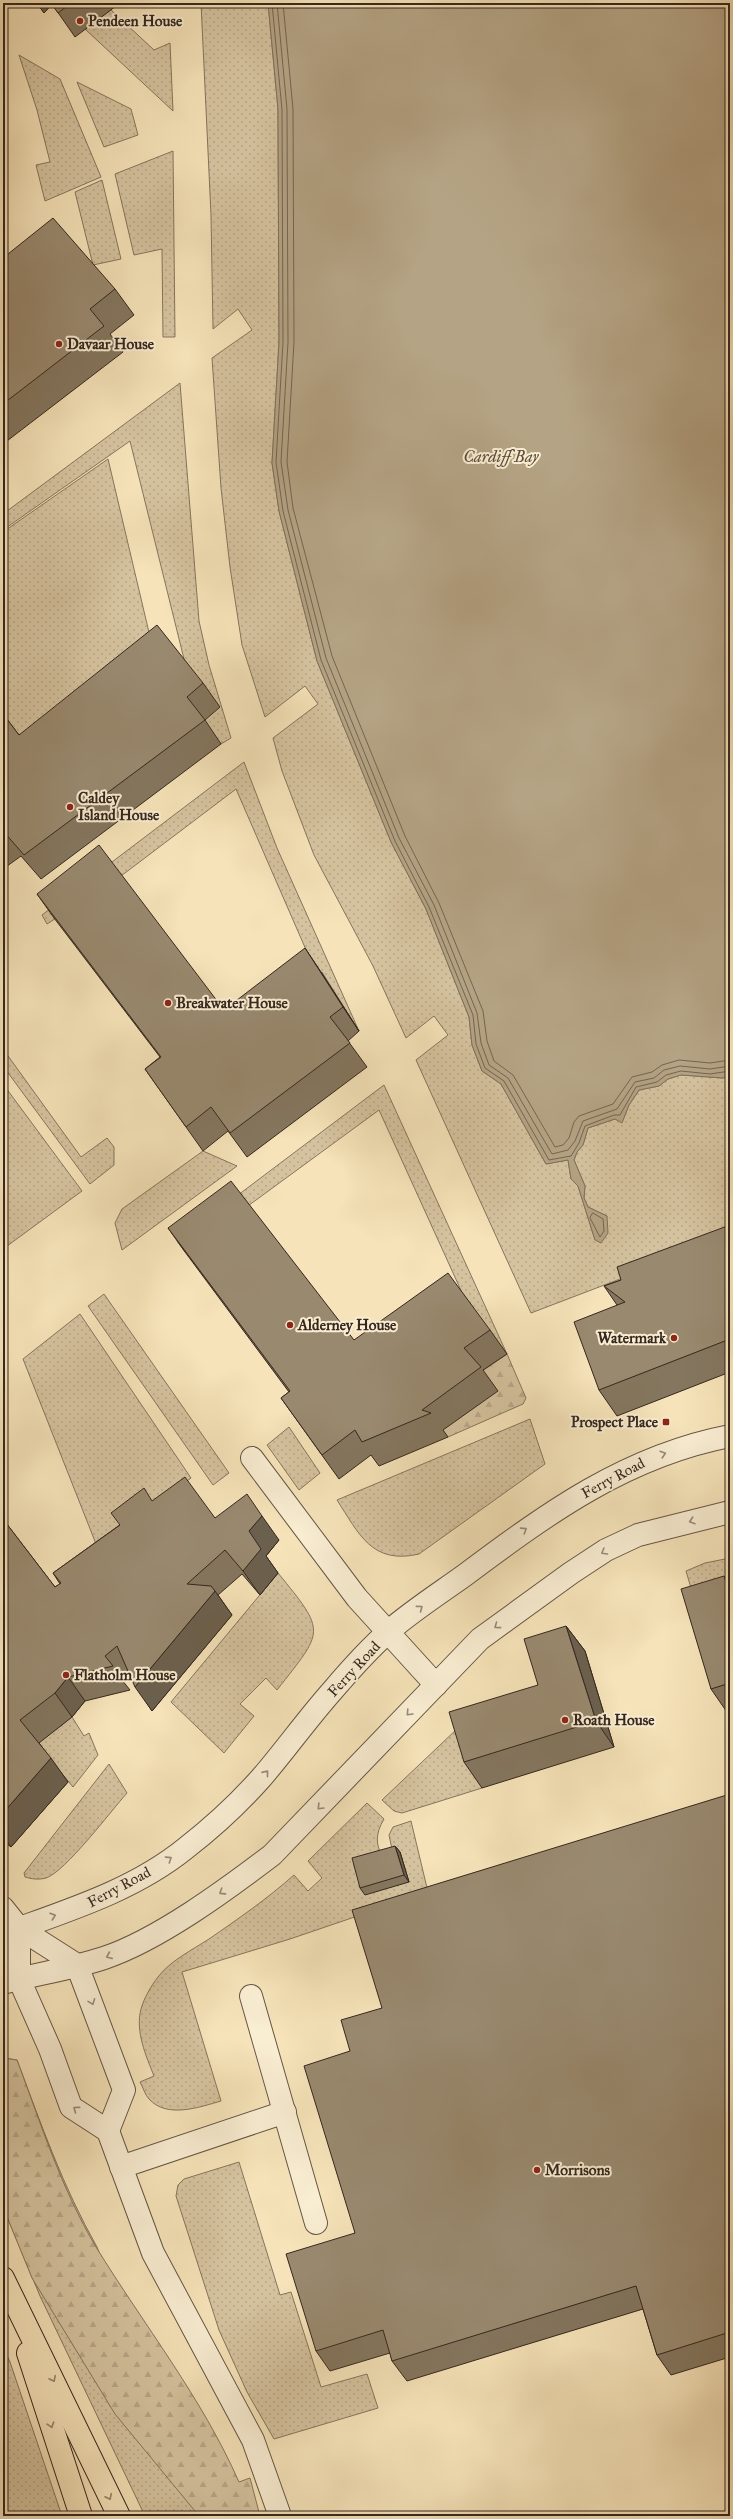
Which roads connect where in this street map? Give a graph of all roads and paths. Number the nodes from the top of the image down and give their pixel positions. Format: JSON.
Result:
{"nodes":[{"id":1,"x":730,"y":1436,"type":"edge"},
{"id":2,"x":252,"y":1458,"type":"dead end"},
{"id":3,"x":730,"y":1512,"type":"edge"},
{"id":4,"x":389,"y":1631,"type":"junction"},
{"id":5,"x":436,"y":1685,"type":"junction"},
{"id":6,"x":3,"y":1908,"type":"edge"},
{"id":7,"x":11,"y":1931,"type":"edge"},
{"id":8,"x":77,"y":1965,"type":"junction"},
{"id":9,"x":11,"y":1981,"type":"edge"},
{"id":10,"x":251,"y":1996,"type":"dead end"},
{"id":11,"x":285,"y":2112,"type":"junction"},
{"id":12,"x":108,"y":2131,"type":"junction"},
{"id":13,"x":121,"y":2167,"type":"junction"},
{"id":14,"x":316,"y":2223,"type":"dead end"},
{"id":15,"x":4,"y":2280,"type":"edge"},
{"id":16,"x":81,"y":2516,"type":"edge"},
{"id":17,"x":119,"y":2516,"type":"edge"},
{"id":18,"x":280,"y":2516,"type":"edge"}],
"edges":[{"from":4,"to":1,"type":"street","name":"Ferry Road","one_way":true},
{"from":2,"to":4,"type":"street"},
{"from":3,"to":5,"type":"street","one_way":true},
{"from":4,"to":5,"type":"street"},
{"from":7,"to":4,"type":"street","name":"Ferry Road","one_way":true},
{"from":5,"to":8,"type":"street","one_way":true},
{"from":6,"to":7,"type":"street"},
{"from":7,"to":8,"type":"street"},
{"from":7,"to":9,"type":"street"},
{"from":8,"to":9,"type":"street"},
{"from":8,"to":12,"type":"street","one_way":true},
{"from":12,"to":9,"type":"street","one_way":true},
{"from":10,"to":11,"type":"street"},
{"from":11,"to":13,"type":"street"},
{"from":11,"to":14,"type":"street"},
{"from":12,"to":13,"type":"street"},
{"from":13,"to":18,"type":"street"},
{"from":15,"to":16,"type":"main road","one_way":true},
{"from":15,"to":17,"type":"main road","one_way":true}]}
